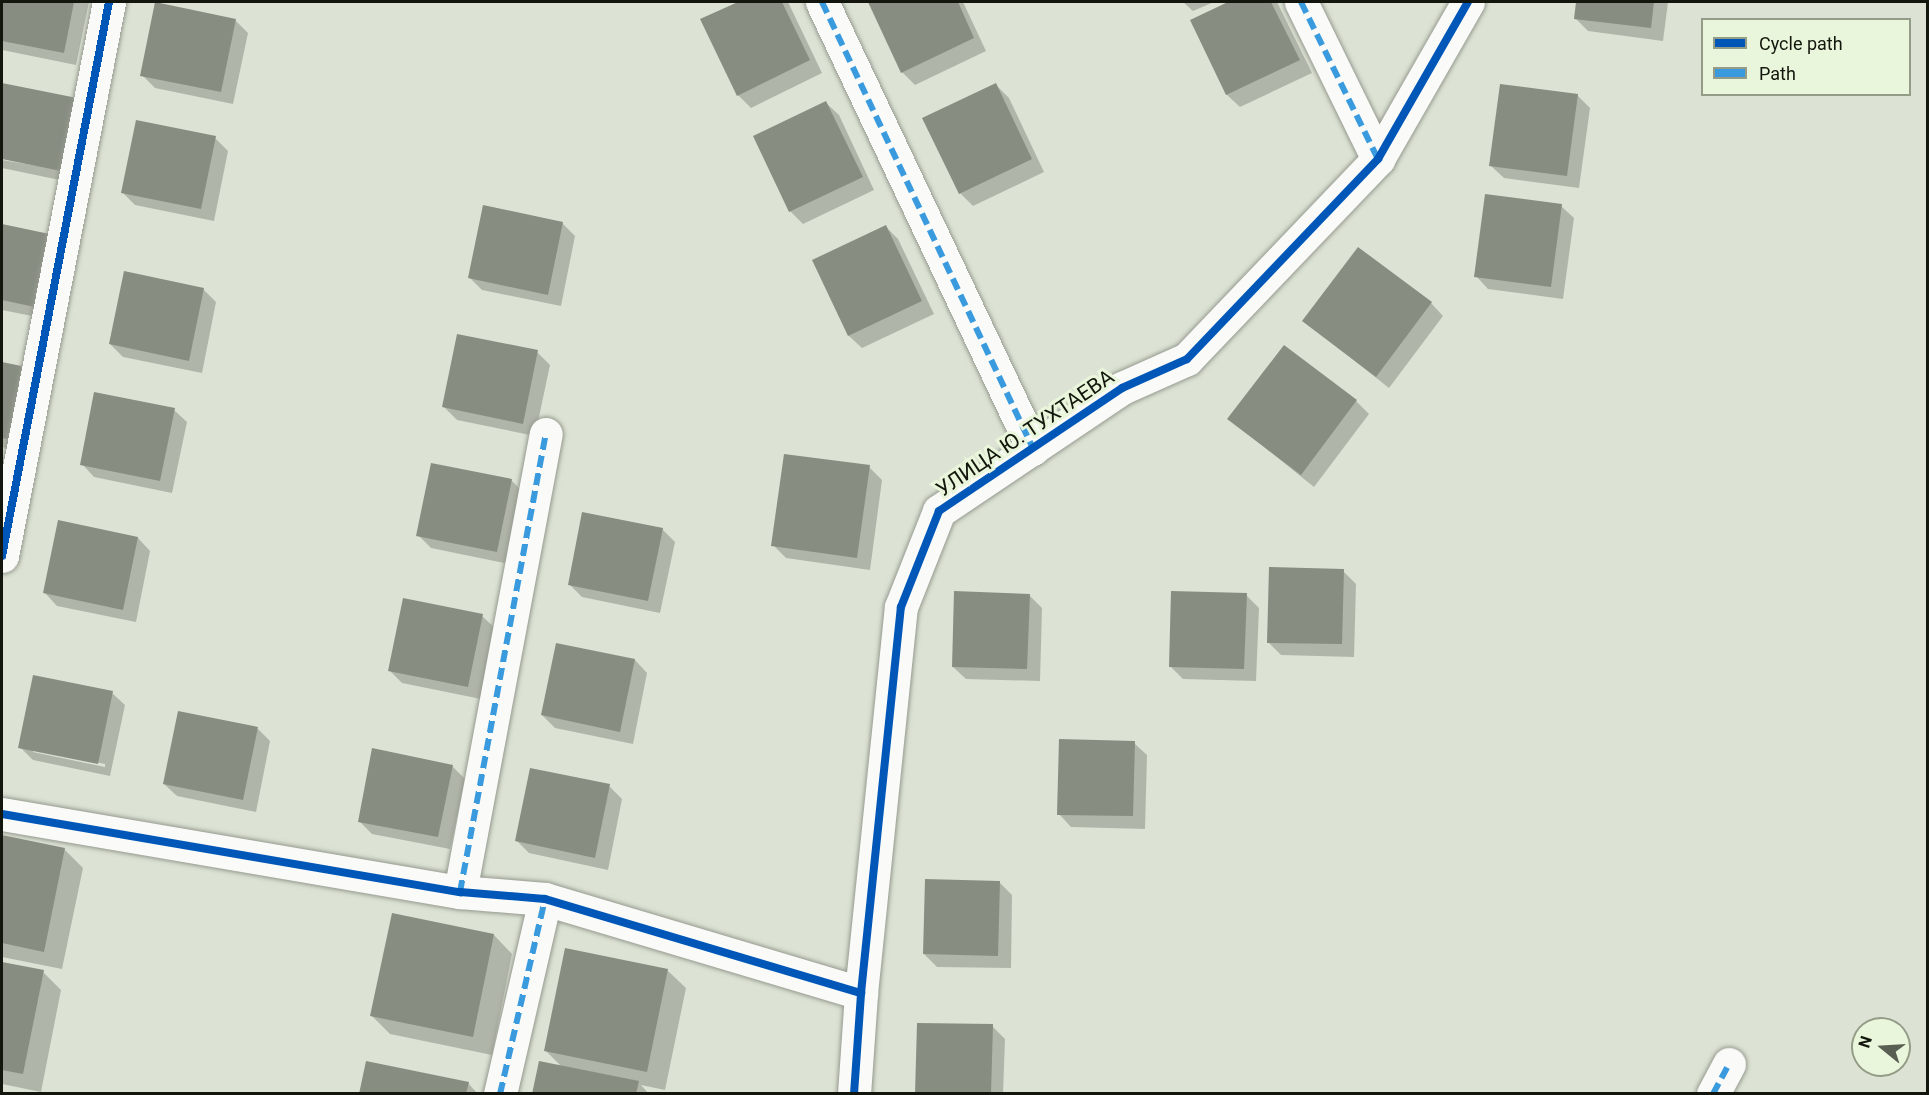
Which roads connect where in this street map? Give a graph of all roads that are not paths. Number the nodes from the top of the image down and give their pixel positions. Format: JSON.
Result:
{"nodes":[{"id":1,"x":109,"y":2,"type":"edge"},
{"id":2,"x":822,"y":2,"type":"edge"},
{"id":3,"x":1301,"y":2,"type":"edge"},
{"id":4,"x":1468,"y":2,"type":"edge"},
{"id":5,"x":1378,"y":159,"type":"junction"},
{"id":6,"x":546,"y":434,"type":"dead end"},
{"id":7,"x":1033,"y":448,"type":"junction"},
{"id":8,"x":2,"y":556,"type":"edge"},
{"id":9,"x":2,"y":814,"type":"edge"},
{"id":10,"x":460,"y":892,"type":"junction"},
{"id":11,"x":545,"y":898,"type":"junction"},
{"id":12,"x":861,"y":993,"type":"junction"},
{"id":13,"x":1729,"y":1064,"type":"dead end"},
{"id":14,"x":500,"y":1094,"type":"edge"},
{"id":15,"x":854,"y":1094,"type":"edge"},
{"id":16,"x":1713,"y":1094,"type":"edge"}],
"edges":[{"from":1,"to":8,"type":"street"},
{"from":2,"to":7,"type":"street","name":"УЛИЦА Ю. ТУХТАЕВА"},
{"from":3,"to":5,"type":"street"},
{"from":4,"to":5,"type":"street","name":"УЛИЦА Ю. ТУХТАЕВА"},
{"from":5,"to":7,"type":"street","name":"УЛИЦА Ю. ТУХТАЕВА"},
{"from":6,"to":10,"type":"street"},
{"from":7,"to":12,"type":"street","name":"УЛИЦА Ю. ТУХТАЕВА"},
{"from":9,"to":10,"type":"street"},
{"from":10,"to":11,"type":"street"},
{"from":11,"to":12,"type":"street"},
{"from":11,"to":14,"type":"street"},
{"from":12,"to":15,"type":"street","name":"УЛИЦА Ю. ТУХТАЕВА"},
{"from":13,"to":16,"type":"street"}]}
